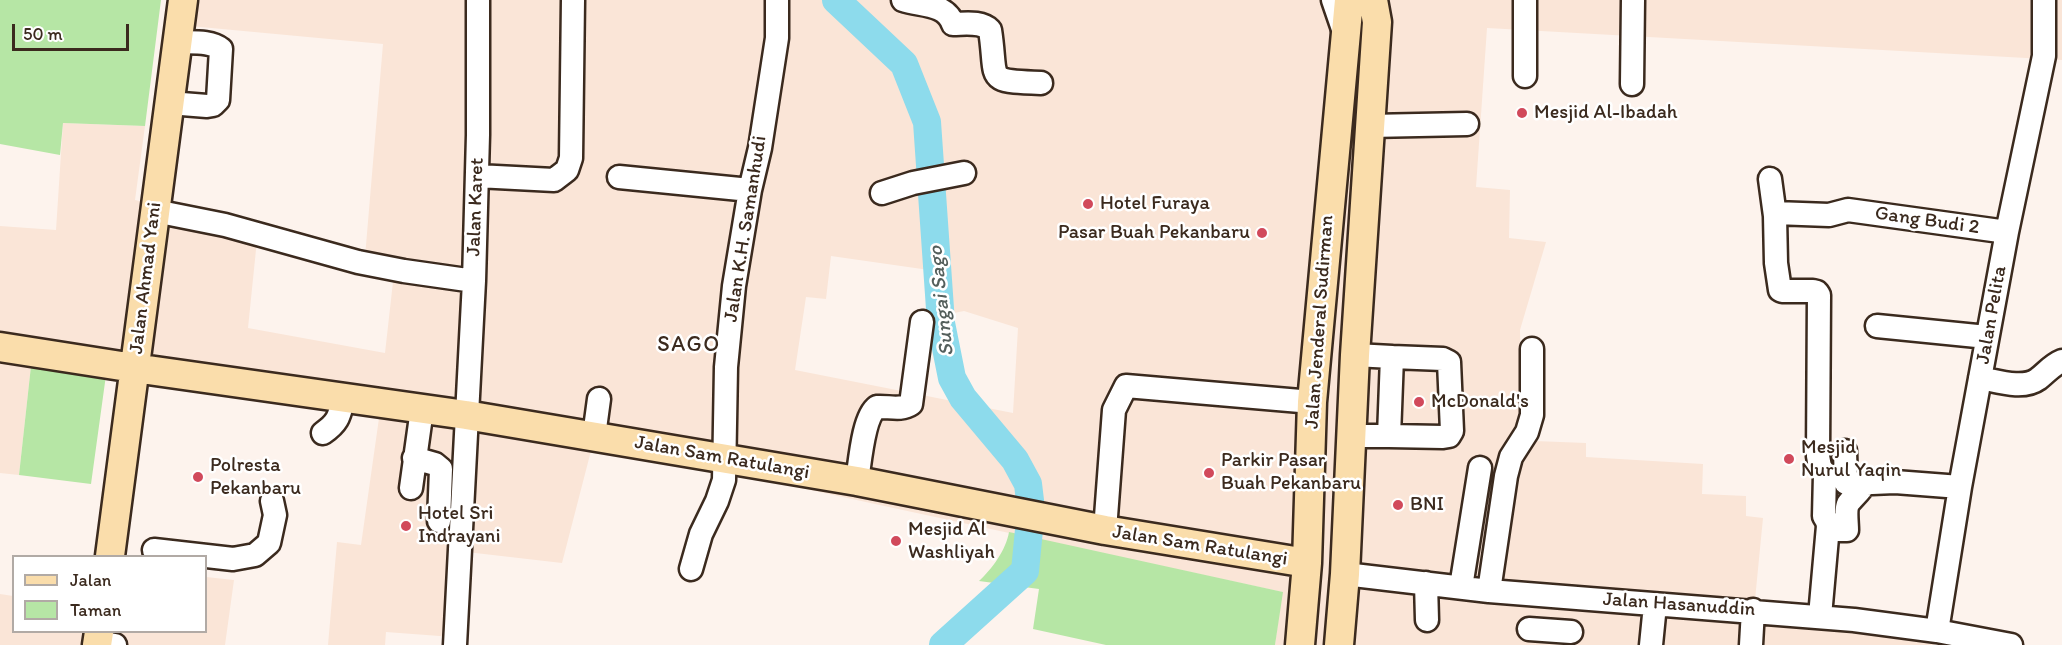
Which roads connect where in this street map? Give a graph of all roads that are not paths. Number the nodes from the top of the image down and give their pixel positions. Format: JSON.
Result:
{"nodes":[{"id":1,"x":183,"y":0,"type":"edge"},
{"id":2,"x":478,"y":0,"type":"edge"},
{"id":3,"x":573,"y":0,"type":"edge"},
{"id":4,"x":777,"y":0,"type":"edge"},
{"id":5,"x":903,"y":0,"type":"edge"},
{"id":6,"x":1333,"y":0,"type":"edge"},
{"id":7,"x":1349,"y":0,"type":"edge"},
{"id":8,"x":1525,"y":0,"type":"edge"},
{"id":9,"x":1633,"y":0,"type":"edge"},
{"id":10,"x":2044,"y":0,"type":"edge"},
{"id":11,"x":1378,"y":7,"type":"edge"},
{"id":12,"x":1344,"y":32,"type":"junction"},
{"id":13,"x":177,"y":42,"type":"junction"},
{"id":14,"x":1525,"y":76,"type":"dead end"},
{"id":15,"x":1041,"y":83,"type":"dead end"},
{"id":16,"x":1632,"y":84,"type":"dead end"},
{"id":17,"x":169,"y":103,"type":"junction"},
{"id":18,"x":1467,"y":124,"type":"dead end"},
{"id":19,"x":1370,"y":126,"type":"junction"},
{"id":20,"x":953,"y":175,"type":"dead end"},
{"id":21,"x":477,"y":176,"type":"junction"},
{"id":22,"x":619,"y":177,"type":"dead end"},
{"id":23,"x":1770,"y":179,"type":"dead end"},
{"id":24,"x":750,"y":190,"type":"junction"},
{"id":25,"x":882,"y":193,"type":"dead end"},
{"id":26,"x":155,"y":210,"type":"junction"},
{"id":27,"x":1775,"y":213,"type":"junction"},
{"id":28,"x":2007,"y":232,"type":"junction"},
{"id":29,"x":474,"y":281,"type":"junction"},
{"id":30,"x":922,"y":322,"type":"dead end"},
{"id":31,"x":1877,"y":326,"type":"dead end"},
{"id":32,"x":1987,"y":337,"type":"junction"},
{"id":33,"x":0,"y":347,"type":"edge"},
{"id":34,"x":1532,"y":349,"type":"dead end"},
{"id":35,"x":1356,"y":355,"type":"junction"},
{"id":36,"x":1392,"y":357,"type":"junction"},
{"id":37,"x":2062,"y":361,"type":"edge"},
{"id":38,"x":134,"y":368,"type":"junction"},
{"id":39,"x":1980,"y":378,"type":"junction"},
{"id":40,"x":344,"y":397,"type":"junction"},
{"id":41,"x":599,"y":399,"type":"dead end"},
{"id":42,"x":1312,"y":402,"type":"junction"},
{"id":43,"x":422,"y":409,"type":"junction"},
{"id":44,"x":466,"y":415,"type":"junction"},
{"id":45,"x":322,"y":433,"type":"dead end"},
{"id":46,"x":1352,"y":435,"type":"junction"},
{"id":47,"x":594,"y":436,"type":"junction"},
{"id":48,"x":1389,"y":436,"type":"junction"},
{"id":49,"x":1845,"y":451,"type":"dead end"},
{"id":50,"x":414,"y":458,"type":"junction"},
{"id":51,"x":726,"y":459,"type":"junction"},
{"id":52,"x":1480,"y":468,"type":"dead end"},
{"id":53,"x":857,"y":481,"type":"junction"},
{"id":54,"x":1865,"y":483,"type":"junction"},
{"id":55,"x":1960,"y":487,"type":"junction"},
{"id":56,"x":411,"y":488,"type":"dead end"},
{"id":57,"x":272,"y":501,"type":"dead end"},
{"id":58,"x":439,"y":521,"type":"dead end"},
{"id":59,"x":1105,"y":530,"type":"junction"},
{"id":60,"x":1828,"y":530,"type":"junction"},
{"id":61,"x":154,"y":549,"type":"dead end"},
{"id":62,"x":110,"y":555,"type":"edge"},
{"id":63,"x":201,"y":555,"type":"edge"},
{"id":64,"x":207,"y":556,"type":"edge"},
{"id":65,"x":1307,"y":563,"type":"junction"},
{"id":66,"x":691,"y":569,"type":"dead end"},
{"id":67,"x":1345,"y":574,"type":"junction"},
{"id":68,"x":1426,"y":583,"type":"junction"},
{"id":69,"x":1461,"y":587,"type":"junction"},
{"id":70,"x":1489,"y":591,"type":"junction"},
{"id":71,"x":1655,"y":605,"type":"junction"},
{"id":72,"x":1753,"y":610,"type":"junction"},
{"id":73,"x":1820,"y":616,"type":"junction"},
{"id":74,"x":1426,"y":620,"type":"dead end"},
{"id":75,"x":1529,"y":628,"type":"dead end"},
{"id":76,"x":1937,"y":631,"type":"junction"},
{"id":77,"x":1571,"y":632,"type":"dead end"},
{"id":78,"x":455,"y":645,"type":"edge"},
{"id":79,"x":1300,"y":645,"type":"edge"},
{"id":80,"x":1340,"y":645,"type":"edge"},
{"id":81,"x":1651,"y":645,"type":"edge"},
{"id":82,"x":1751,"y":645,"type":"edge"},
{"id":83,"x":2011,"y":645,"type":"edge"}],
"edges":[{"from":1,"to":13,"type":"main road","name":"Jalan Ahmad Yani"},
{"from":2,"to":21,"type":"street","name":"Jalan Karet"},
{"from":3,"to":21,"type":"street"},
{"from":4,"to":24,"type":"street","name":"Jalan K.H. Samanhudi"},
{"from":5,"to":15,"type":"street"},
{"from":6,"to":12,"type":"street"},
{"from":7,"to":12,"type":"main road","name":"Jalan Jenderal Sudirman"},
{"from":8,"to":14,"type":"street"},
{"from":9,"to":16,"type":"street"},
{"from":10,"to":28,"type":"street","name":"Jalan Pelita"},
{"from":11,"to":19,"type":"main road","name":"Jalan Jenderal Sudirman"},
{"from":12,"to":42,"type":"main road","name":"Jalan Jenderal Sudirman"},
{"from":13,"to":17,"type":"main road","name":"Jalan Ahmad Yani"},
{"from":13,"to":17,"type":"street"},
{"from":17,"to":26,"type":"main road","name":"Jalan Ahmad Yani"},
{"from":18,"to":19,"type":"street"},
{"from":19,"to":35,"type":"main road","name":"Jalan Jenderal Sudirman"},
{"from":20,"to":25,"type":"street"},
{"from":21,"to":29,"type":"street","name":"Jalan Karet"},
{"from":22,"to":24,"type":"street"},
{"from":23,"to":27,"type":"street"},
{"from":24,"to":51,"type":"street","name":"Jalan K.H. Samanhudi"},
{"from":26,"to":29,"type":"street"},
{"from":26,"to":38,"type":"main road","name":"Jalan Ahmad Yani"},
{"from":27,"to":28,"type":"street","name":"Gang Budi 2"},
{"from":27,"to":60,"type":"street"},
{"from":28,"to":32,"type":"street","name":"Jalan Pelita"},
{"from":29,"to":44,"type":"street","name":"Jalan Karet"},
{"from":30,"to":53,"type":"street"},
{"from":31,"to":32,"type":"street"},
{"from":32,"to":39,"type":"street","name":"Jalan Pelita"},
{"from":33,"to":38,"type":"main road","name":"Jalan Sam Ratulangi"},
{"from":34,"to":70,"type":"street"},
{"from":35,"to":36,"type":"street"},
{"from":35,"to":46,"type":"main road","name":"Jalan Jenderal Sudirman"},
{"from":36,"to":48,"type":"street"},
{"from":36,"to":48,"type":"street"},
{"from":37,"to":39,"type":"street"},
{"from":38,"to":40,"type":"main road","name":"Jalan Sam Ratulangi"},
{"from":38,"to":62,"type":"main road","name":"Jalan Ahmad Yani"},
{"from":39,"to":55,"type":"street","name":"Jalan Pelita"},
{"from":40,"to":43,"type":"main road","name":"Jalan Sam Ratulangi"},
{"from":40,"to":45,"type":"street"},
{"from":41,"to":47,"type":"street"},
{"from":42,"to":59,"type":"street"},
{"from":42,"to":65,"type":"main road","name":"Jalan Jenderal Sudirman"},
{"from":43,"to":44,"type":"main road","name":"Jalan Sam Ratulangi"},
{"from":43,"to":50,"type":"street"},
{"from":44,"to":47,"type":"main road","name":"Jalan Sam Ratulangi"},
{"from":44,"to":78,"type":"street","name":"Jalan Karet"},
{"from":46,"to":48,"type":"street"},
{"from":46,"to":67,"type":"main road","name":"Jalan Jenderal Sudirman"},
{"from":47,"to":51,"type":"main road","name":"Jalan Sam Ratulangi"},
{"from":49,"to":54,"type":"street"},
{"from":50,"to":56,"type":"street"},
{"from":50,"to":58,"type":"street"},
{"from":51,"to":53,"type":"main road","name":"Jalan Sam Ratulangi"},
{"from":51,"to":66,"type":"street","name":"Jalan K.H. Samanhudi"},
{"from":52,"to":69,"type":"street"},
{"from":53,"to":59,"type":"main road","name":"Jalan Sam Ratulangi"},
{"from":54,"to":55,"type":"street"},
{"from":54,"to":60,"type":"street"},
{"from":55,"to":76,"type":"street","name":"Jalan Pelita"},
{"from":57,"to":64,"type":"street"},
{"from":59,"to":65,"type":"main road","name":"Jalan Sam Ratulangi"},
{"from":60,"to":73,"type":"street"},
{"from":61,"to":63,"type":"street"},
{"from":65,"to":79,"type":"main road","name":"Jalan Jenderal Sudirman"},
{"from":67,"to":68,"type":"street","name":"Jalan Hasanuddin"},
{"from":67,"to":80,"type":"main road","name":"Jalan Jenderal Sudirman"},
{"from":68,"to":69,"type":"street","name":"Jalan Hasanuddin"},
{"from":68,"to":74,"type":"street"},
{"from":69,"to":70,"type":"street","name":"Jalan Hasanuddin"},
{"from":70,"to":71,"type":"street","name":"Jalan Hasanuddin"},
{"from":71,"to":72,"type":"street","name":"Jalan Hasanuddin"},
{"from":71,"to":81,"type":"street"},
{"from":72,"to":73,"type":"street","name":"Jalan Hasanuddin"},
{"from":72,"to":82,"type":"street"},
{"from":73,"to":76,"type":"street","name":"Jalan Hasanuddin"},
{"from":75,"to":77,"type":"street"},
{"from":76,"to":83,"type":"street","name":"Jalan Hasanuddin"}]}
